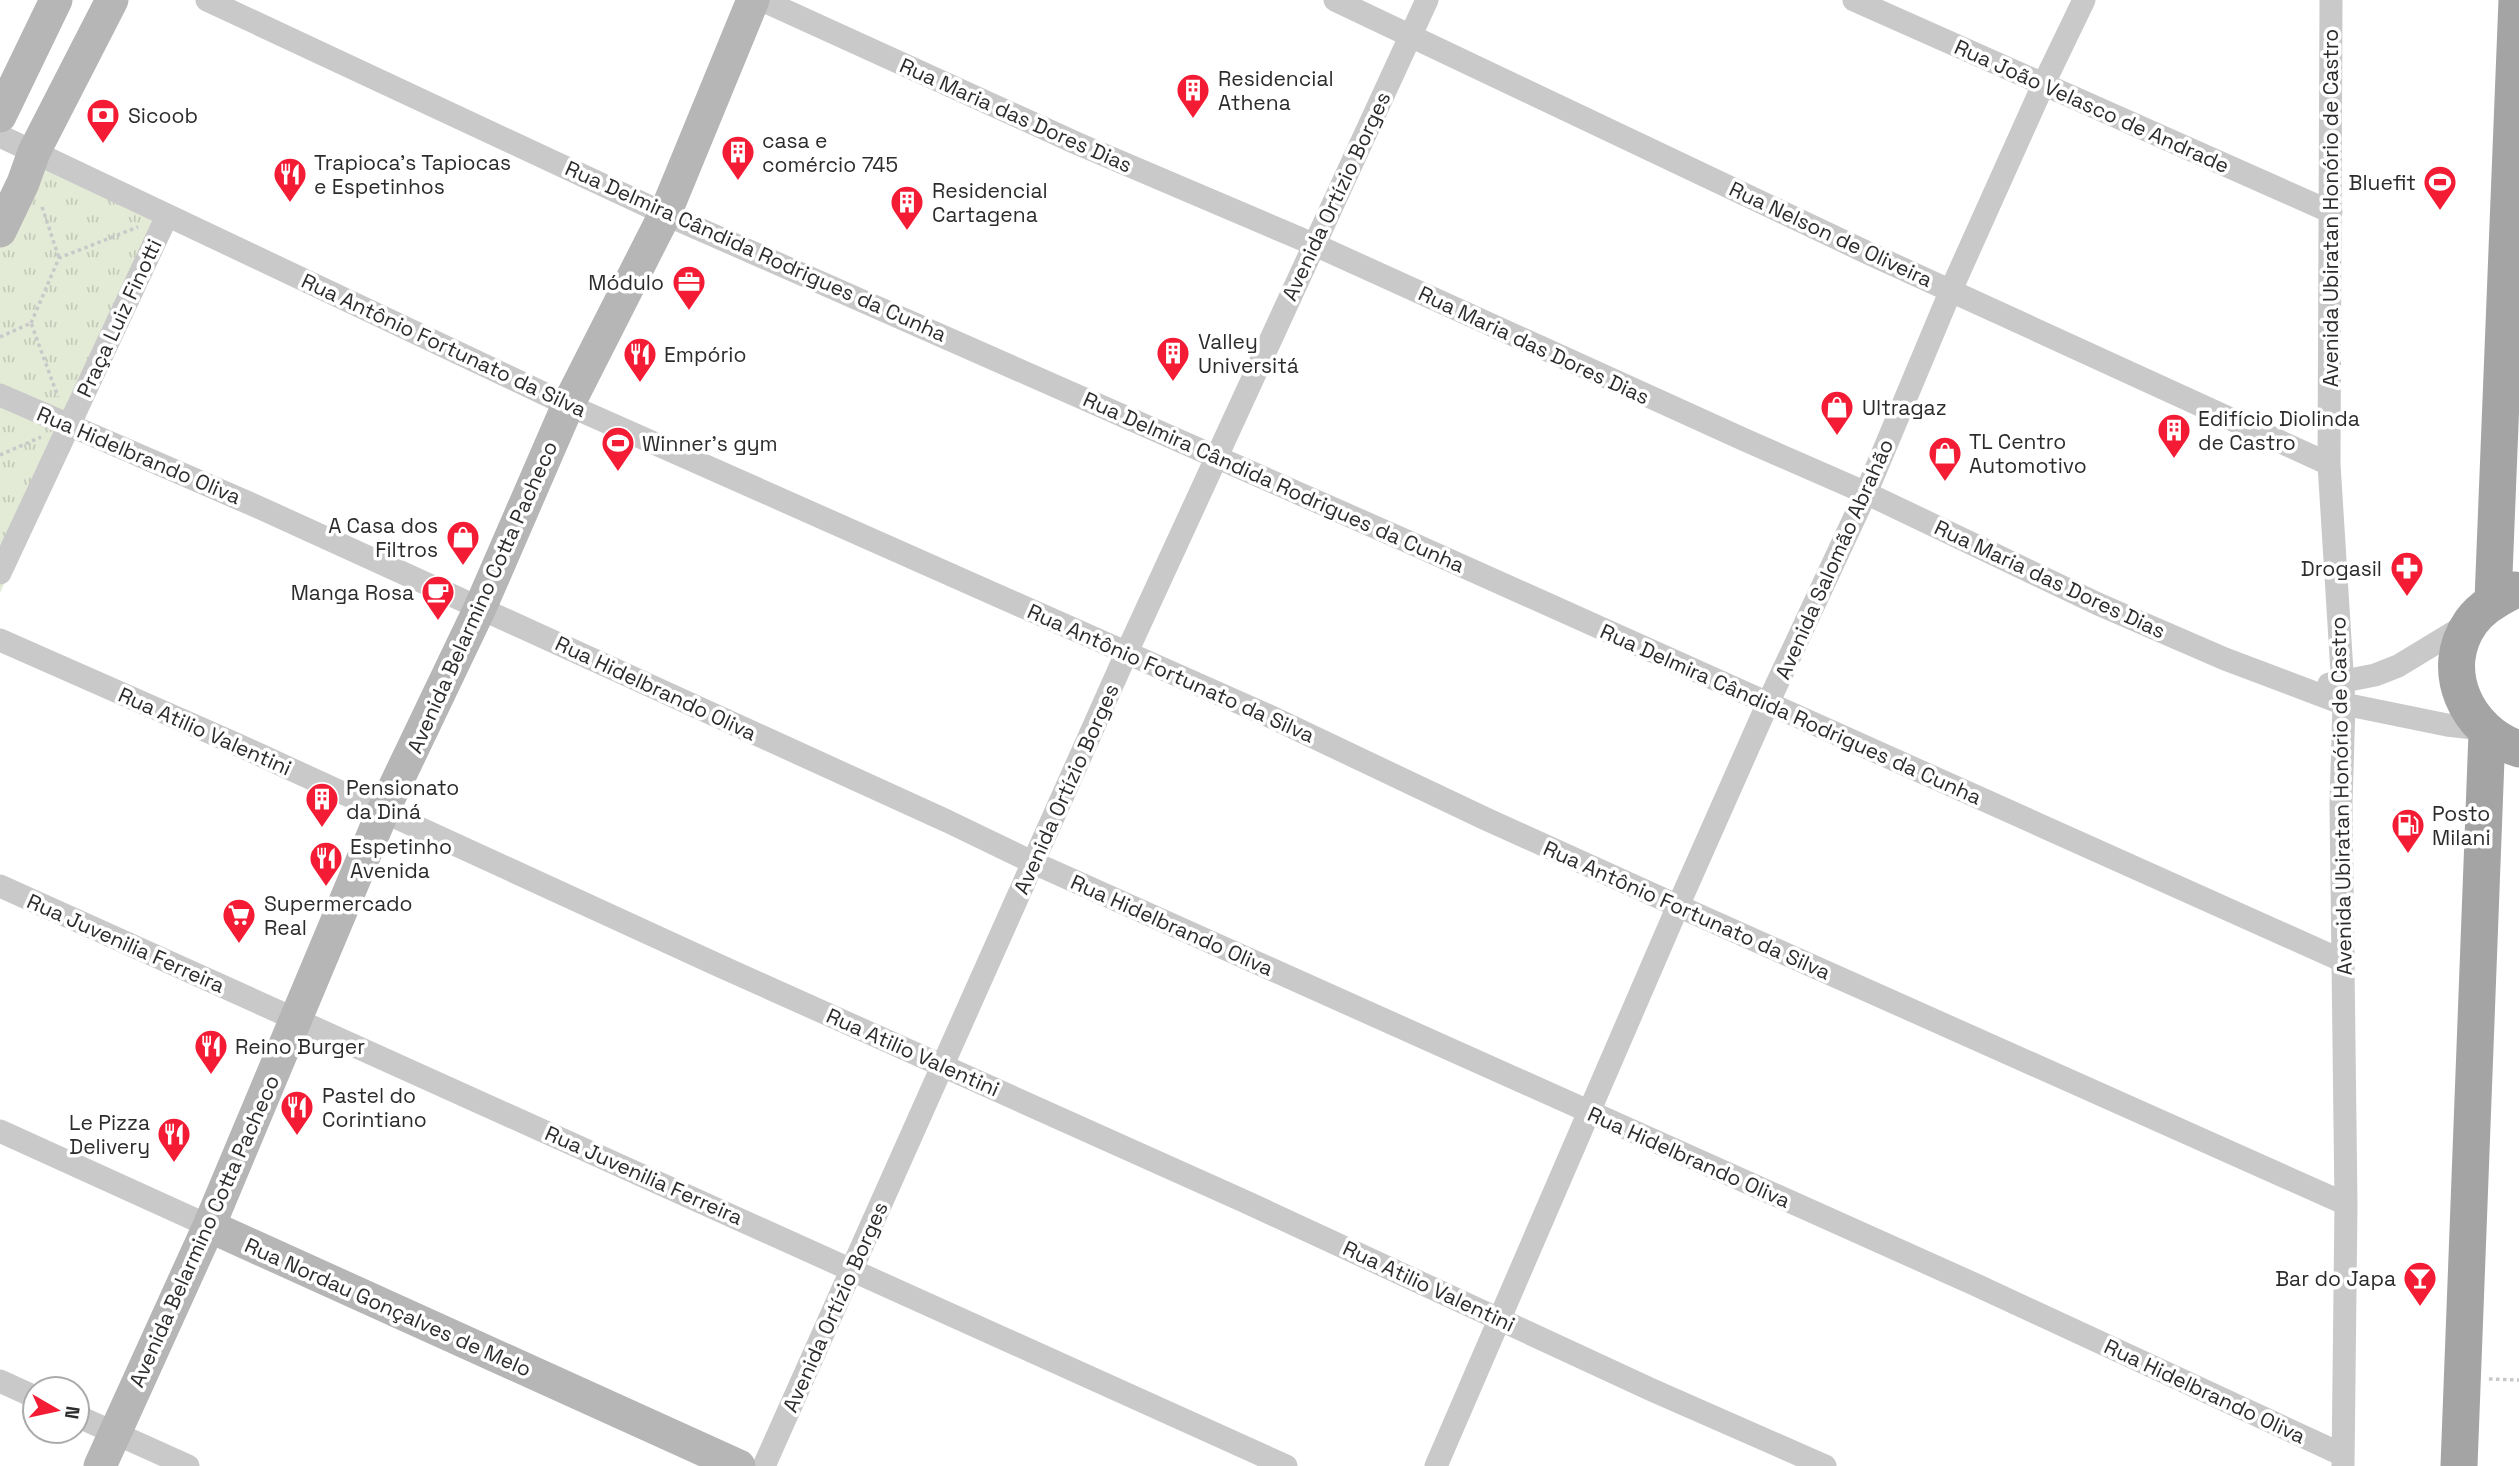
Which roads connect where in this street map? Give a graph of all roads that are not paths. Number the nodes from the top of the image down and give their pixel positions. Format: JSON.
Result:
{"nodes":[{"id":1,"x":56,"y":0,"type":"edge"},
{"id":2,"x":112,"y":0,"type":"edge"},
{"id":3,"x":207,"y":0,"type":"edge"},
{"id":4,"x":753,"y":0,"type":"edge"},
{"id":5,"x":762,"y":0,"type":"edge"},
{"id":6,"x":1335,"y":0,"type":"edge"},
{"id":7,"x":1427,"y":0,"type":"edge"},
{"id":8,"x":1854,"y":0,"type":"edge"},
{"id":9,"x":2084,"y":0,"type":"edge"},
{"id":10,"x":2331,"y":0,"type":"edge"},
{"id":11,"x":2517,"y":0,"type":"edge"},
{"id":12,"x":1410,"y":36,"type":"junction"},
{"id":13,"x":2043,"y":83,"type":"junction"},
{"id":14,"x":0,"y":116,"type":"edge"},
{"id":15,"x":0,"y":136,"type":"edge"},
{"id":16,"x":34,"y":152,"type":"junction"},
{"id":17,"x":2330,"y":212,"type":"junction"},
{"id":18,"x":665,"y":214,"type":"junction"},
{"id":19,"x":167,"y":216,"type":"junction"},
{"id":20,"x":0,"y":231,"type":"edge"},
{"id":21,"x":1313,"y":244,"type":"junction"},
{"id":22,"x":1951,"y":290,"type":"junction"},
{"id":23,"x":0,"y":395,"type":"edge"},
{"id":24,"x":568,"y":405,"type":"junction"},
{"id":25,"x":69,"y":425,"type":"junction"},
{"id":26,"x":1218,"y":457,"type":"junction"},
{"id":27,"x":2329,"y":464,"type":"junction"},
{"id":28,"x":1866,"y":493,"type":"junction"},
{"id":29,"x":0,"y":573,"type":"edge"},
{"id":30,"x":2495,"y":603,"type":"edge"},
{"id":31,"x":480,"y":608,"type":"junction"},
{"id":32,"x":0,"y":640,"type":"edge"},
{"id":33,"x":1126,"y":654,"type":"junction"},
{"id":34,"x":2344,"y":680,"type":"junction"},
{"id":35,"x":2307,"y":689,"type":"junction"},
{"id":36,"x":1768,"y":703,"type":"junction"},
{"id":37,"x":2344,"y":704,"type":"junction"},
{"id":38,"x":2496,"y":737,"type":"edge"},
{"id":39,"x":383,"y":811,"type":"junction"},
{"id":40,"x":1034,"y":863,"type":"junction"},
{"id":41,"x":0,"y":886,"type":"edge"},
{"id":42,"x":1678,"y":906,"type":"junction"},
{"id":43,"x":2343,"y":961,"type":"junction"},
{"id":44,"x":296,"y":1019,"type":"junction"},
{"id":45,"x":943,"y":1066,"type":"junction"},
{"id":46,"x":1590,"y":1113,"type":"junction"},
{"id":47,"x":0,"y":1131,"type":"edge"},
{"id":48,"x":2346,"y":1204,"type":"junction"},
{"id":49,"x":209,"y":1226,"type":"junction"},
{"id":50,"x":851,"y":1270,"type":"junction"},
{"id":51,"x":1498,"y":1318,"type":"junction"},
{"id":52,"x":0,"y":1381,"type":"edge"},
{"id":53,"x":21,"y":1391,"type":"edge"},
{"id":54,"x":91,"y":1423,"type":"edge"},
{"id":55,"x":115,"y":1434,"type":"junction"},
{"id":56,"x":2343,"y":1460,"type":"edge"},
{"id":57,"x":100,"y":1466,"type":"edge"},
{"id":58,"x":188,"y":1466,"type":"edge"},
{"id":59,"x":739,"y":1466,"type":"edge"},
{"id":60,"x":764,"y":1466,"type":"edge"},
{"id":61,"x":1286,"y":1466,"type":"edge"},
{"id":62,"x":1436,"y":1466,"type":"edge"},
{"id":63,"x":1825,"y":1466,"type":"edge"},
{"id":64,"x":2459,"y":1466,"type":"edge"}],
"edges":[{"from":1,"to":14,"type":"street"},
{"from":2,"to":16,"type":"street"},
{"from":3,"to":18,"type":"street","name":"Rua Delmira Cândida Rodrigues da Cunha"},
{"from":4,"to":18,"type":"street","name":"Avenida Belarmino Cotta Pacheco"},
{"from":5,"to":21,"type":"street","name":"Rua Maria das Dores Dias"},
{"from":6,"to":12,"type":"street","name":"Rua Nelson de Oliveira"},
{"from":7,"to":12,"type":"street","name":"Avenida Ortízio Borges"},
{"from":8,"to":13,"type":"street","name":"Rua João Velasco de Andrade"},
{"from":9,"to":13,"type":"street","name":"Avenida Salomão Abrahão"},
{"from":10,"to":17,"type":"street","name":"Avenida Ubiratan Honório de Castro"},
{"from":11,"to":30,"type":"main road"},
{"from":12,"to":21,"type":"street","name":"Avenida Ortízio Borges"},
{"from":12,"to":22,"type":"street","name":"Rua Nelson de Oliveira"},
{"from":13,"to":17,"type":"street","name":"Rua João Velasco de Andrade"},
{"from":13,"to":22,"type":"street","name":"Avenida Salomão Abrahão"},
{"from":15,"to":16,"type":"street","name":"Rua Antônio Fortunato da Silva"},
{"from":16,"to":19,"type":"street","name":"Rua Antônio Fortunato da Silva"},
{"from":16,"to":20,"type":"street"},
{"from":17,"to":27,"type":"street","name":"Avenida Ubiratan Honório de Castro"},
{"from":18,"to":24,"type":"street","name":"Avenida Belarmino Cotta Pacheco"},
{"from":18,"to":26,"type":"street","name":"Rua Delmira Cândida Rodrigues da Cunha"},
{"from":19,"to":24,"type":"street","name":"Rua Antônio Fortunato da Silva"},
{"from":19,"to":25,"type":"street","name":"Praça Luiz Finotti"},
{"from":21,"to":26,"type":"street","name":"Avenida Ortízio Borges"},
{"from":21,"to":28,"type":"street","name":"Rua Maria das Dores Dias"},
{"from":22,"to":27,"type":"street","name":"Rua Nelson de Oliveira"},
{"from":22,"to":28,"type":"street","name":"Avenida Salomão Abrahão"},
{"from":23,"to":25,"type":"street","name":"Rua Hidelbrando Oliva"},
{"from":24,"to":31,"type":"street","name":"Avenida Belarmino Cotta Pacheco"},
{"from":24,"to":33,"type":"street","name":"Rua Antônio Fortunato da Silva"},
{"from":25,"to":29,"type":"street","name":"Praça Luiz Finotti"},
{"from":25,"to":31,"type":"street","name":"Rua Hidelbrando Oliva"},
{"from":26,"to":33,"type":"street","name":"Avenida Ortízio Borges"},
{"from":26,"to":36,"type":"street","name":"Rua Delmira Cândida Rodrigues da Cunha"},
{"from":27,"to":34,"type":"street","name":"Avenida Ubiratan Honório de Castro"},
{"from":28,"to":35,"type":"street","name":"Rua Maria das Dores Dias"},
{"from":28,"to":36,"type":"street","name":"Avenida Salomão Abrahão"},
{"from":30,"to":34,"type":"street"},
{"from":30,"to":38,"type":"main road"},
{"from":31,"to":39,"type":"street","name":"Avenida Belarmino Cotta Pacheco"},
{"from":31,"to":40,"type":"street","name":"Rua Hidelbrando Oliva"},
{"from":32,"to":39,"type":"street","name":"Rua Atilio Valentini"},
{"from":33,"to":40,"type":"street","name":"Avenida Ortízio Borges"},
{"from":33,"to":42,"type":"street","name":"Rua Antônio Fortunato da Silva"},
{"from":34,"to":35,"type":"street"},
{"from":34,"to":37,"type":"street","name":"Avenida Ubiratan Honório de Castro"},
{"from":35,"to":37,"type":"street","name":"Rua Maria das Dores Dias"},
{"from":36,"to":42,"type":"street","name":"Avenida Salomão Abrahão"},
{"from":36,"to":43,"type":"street","name":"Rua Delmira Cândida Rodrigues da Cunha"},
{"from":37,"to":38,"type":"street","name":"Rua Maria das Dores Dias"},
{"from":37,"to":43,"type":"street","name":"Avenida Ubiratan Honório de Castro"},
{"from":38,"to":64,"type":"main road"},
{"from":39,"to":44,"type":"street","name":"Avenida Belarmino Cotta Pacheco"},
{"from":39,"to":45,"type":"street","name":"Rua Atilio Valentini"},
{"from":40,"to":45,"type":"street","name":"Avenida Ortízio Borges"},
{"from":40,"to":46,"type":"street","name":"Rua Hidelbrando Oliva"},
{"from":41,"to":44,"type":"street","name":"Rua Juvenilia Ferreira"},
{"from":42,"to":46,"type":"street","name":"Avenida Salomão Abrahão"},
{"from":42,"to":48,"type":"street","name":"Rua Antônio Fortunato da Silva"},
{"from":43,"to":48,"type":"street","name":"Avenida Ubiratan Honório de Castro"},
{"from":44,"to":49,"type":"street","name":"Avenida Belarmino Cotta Pacheco"},
{"from":44,"to":50,"type":"street","name":"Rua Juvenilia Ferreira"},
{"from":45,"to":50,"type":"street","name":"Avenida Ortízio Borges"},
{"from":45,"to":51,"type":"street","name":"Rua Atilio Valentini"},
{"from":46,"to":51,"type":"street","name":"Avenida Salomão Abrahão"},
{"from":46,"to":56,"type":"street","name":"Rua Hidelbrando Oliva"},
{"from":47,"to":49,"type":"street","name":"Rua Nordau Gonçalves de Melo"},
{"from":48,"to":56,"type":"street","name":"Avenida Ubiratan Honório de Castro"},
{"from":49,"to":55,"type":"street","name":"Avenida Belarmino Cotta Pacheco"},
{"from":49,"to":59,"type":"street","name":"Rua Nordau Gonçalves de Melo"},
{"from":50,"to":60,"type":"street","name":"Avenida Ortízio Borges"},
{"from":50,"to":61,"type":"street","name":"Rua Juvenilia Ferreira"},
{"from":51,"to":62,"type":"street","name":"Avenida Salomão Abrahão"},
{"from":51,"to":63,"type":"street","name":"Rua Atilio Valentini"},
{"from":52,"to":53,"type":"street"},
{"from":54,"to":55,"type":"street"},
{"from":55,"to":57,"type":"street","name":"Avenida Belarmino Cotta Pacheco"},
{"from":55,"to":58,"type":"street"}]}
